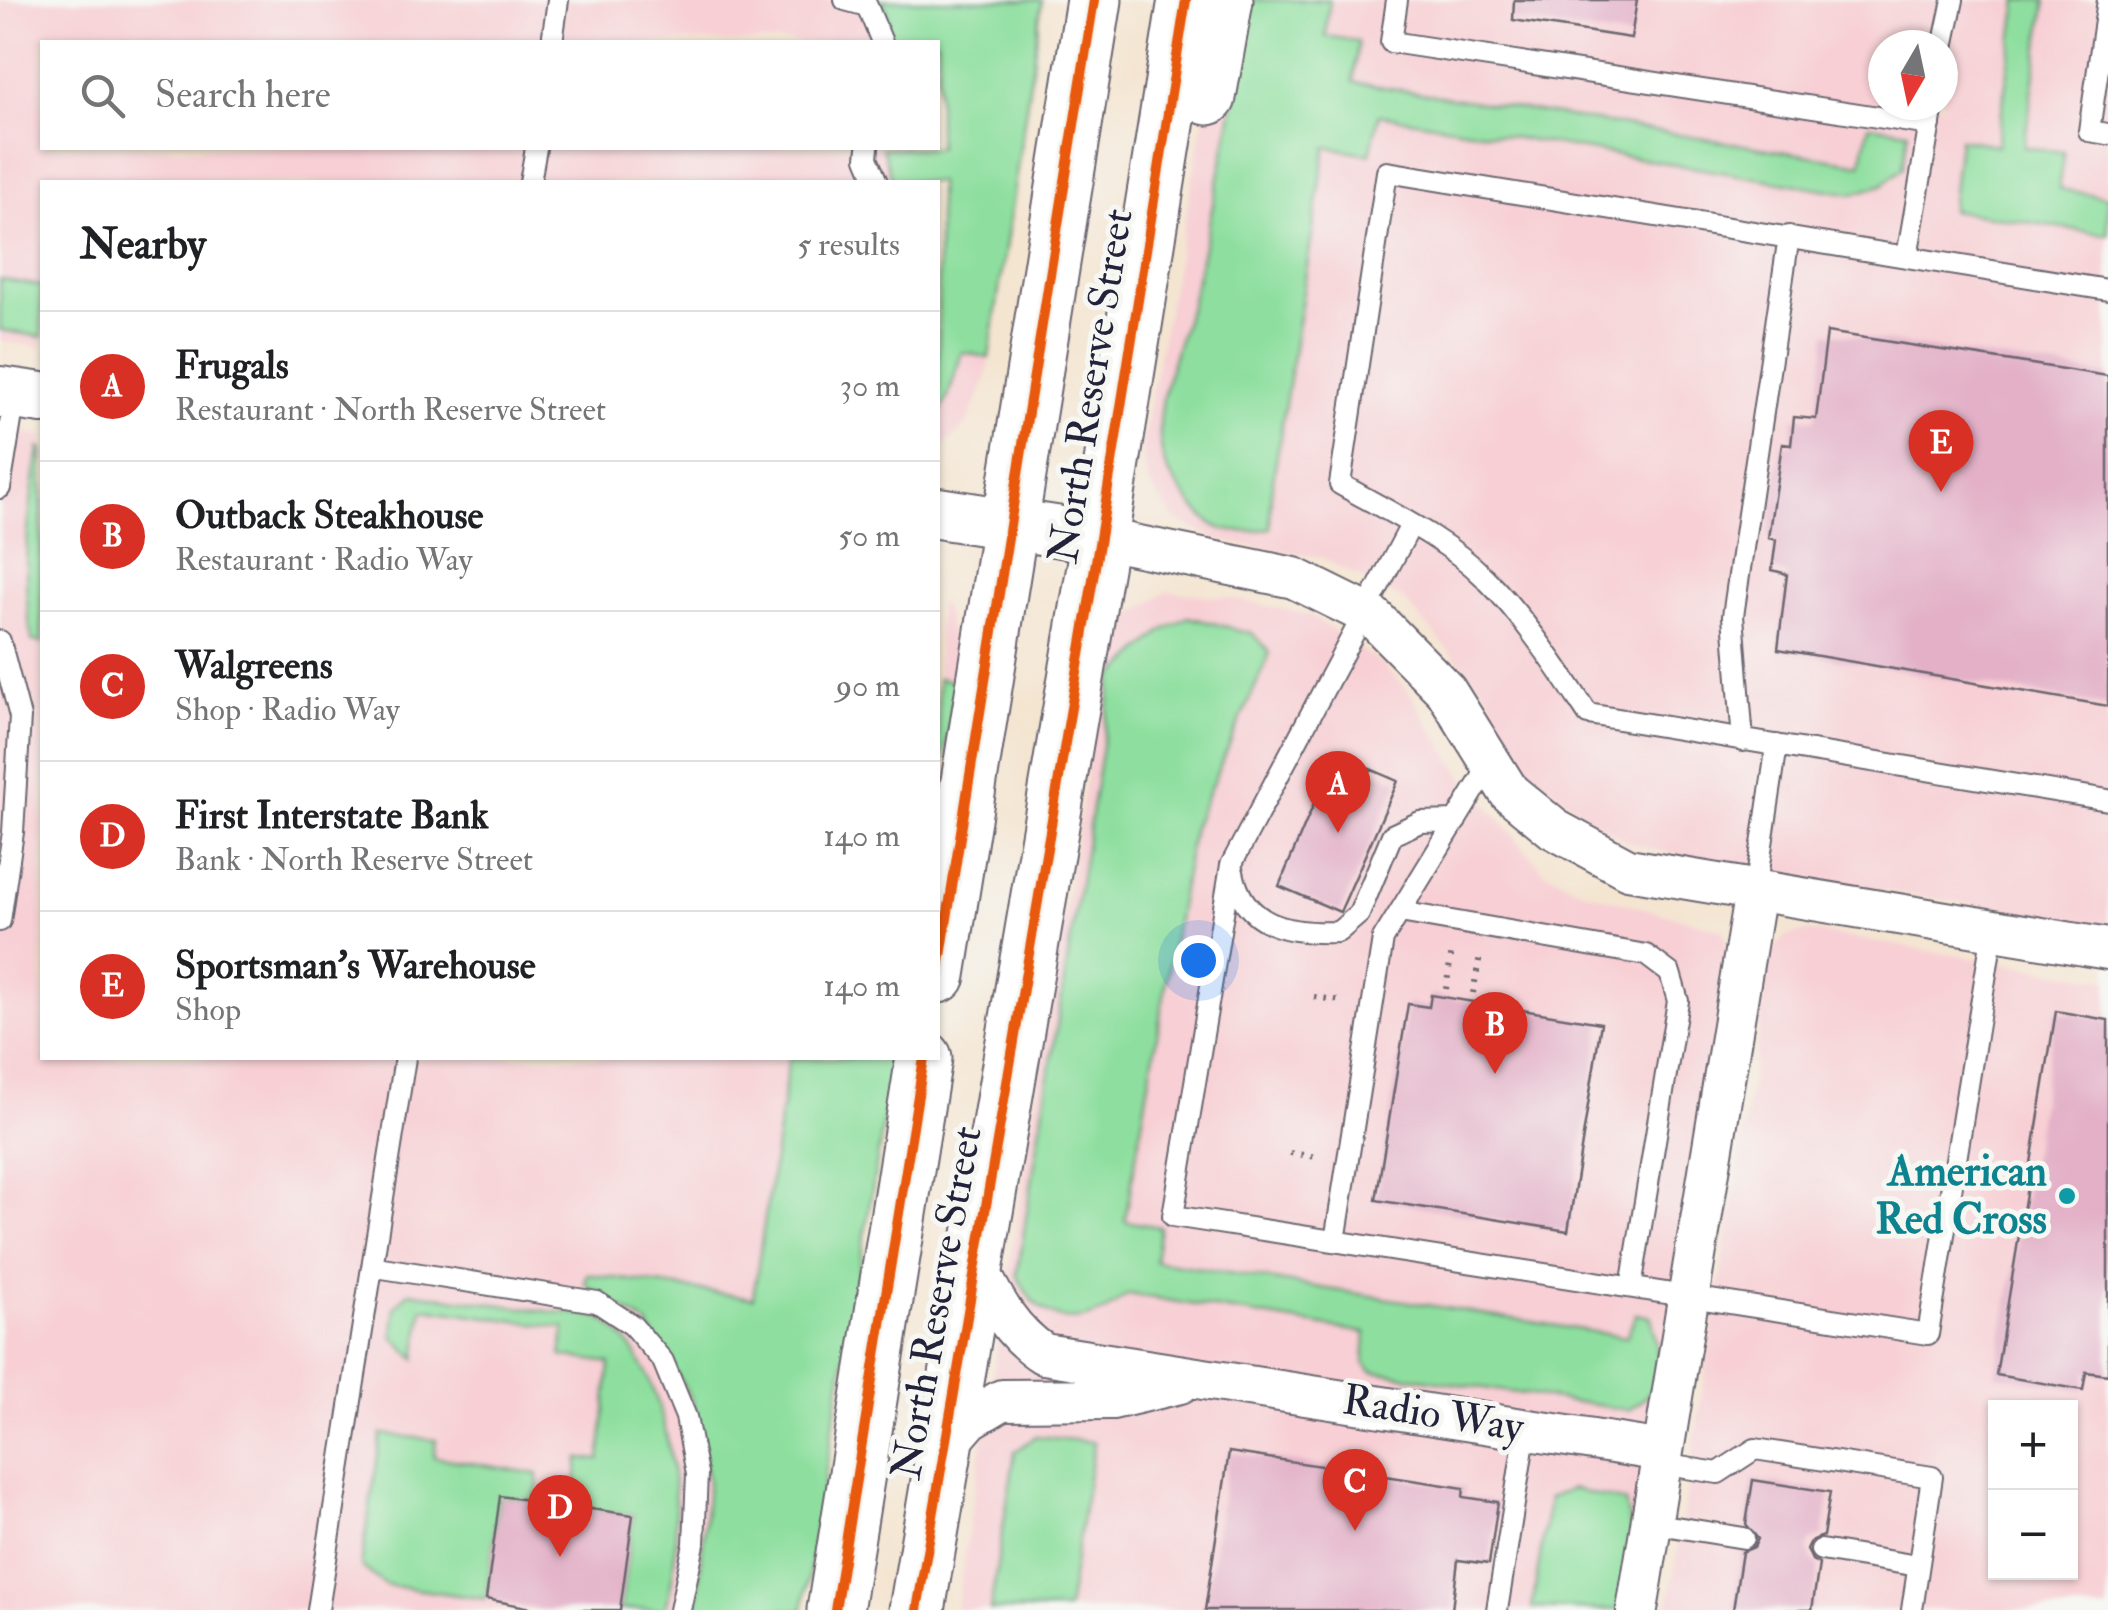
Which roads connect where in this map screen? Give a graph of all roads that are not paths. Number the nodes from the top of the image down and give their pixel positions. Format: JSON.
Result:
{"nodes":[{"id":1,"x":558,"y":0,"type":"edge"},
{"id":2,"x":844,"y":0,"type":"edge"},
{"id":3,"x":1094,"y":0,"type":"edge"},
{"id":4,"x":1186,"y":0,"type":"edge"},
{"id":5,"x":1225,"y":0,"type":"edge"},
{"id":6,"x":1397,"y":0,"type":"edge"},
{"id":7,"x":1953,"y":0,"type":"edge"},
{"id":8,"x":2108,"y":0,"type":"edge"},
{"id":9,"x":1947,"y":30,"type":"edge"},
{"id":10,"x":552,"y":40,"type":"edge"},
{"id":11,"x":881,"y":40,"type":"edge"},
{"id":12,"x":1868,"y":106,"type":"edge"},
{"id":13,"x":1930,"y":120,"type":"edge"},
{"id":14,"x":2108,"y":134,"type":"edge"},
{"id":15,"x":536,"y":150,"type":"edge"},
{"id":16,"x":868,"y":150,"type":"edge"},
{"id":17,"x":530,"y":180,"type":"edge"},
{"id":18,"x":876,"y":180,"type":"edge"},
{"id":19,"x":1789,"y":236,"type":"junction"},
{"id":20,"x":1907,"y":257,"type":"junction"},
{"id":21,"x":2108,"y":290,"type":"edge"},
{"id":22,"x":1130,"y":342,"type":"junction"},
{"id":23,"x":19,"y":395,"type":"edge"},
{"id":24,"x":0,"y":488,"type":"edge"},
{"id":25,"x":940,"y":513,"type":"edge"},
{"id":26,"x":1010,"y":522,"type":"junction"},
{"id":27,"x":1411,"y":525,"type":"junction"},
{"id":28,"x":1100,"y":538,"type":"junction"},
{"id":29,"x":1362,"y":612,"type":"junction"},
{"id":30,"x":0,"y":640,"type":"edge"},
{"id":31,"x":1744,"y":741,"type":"junction"},
{"id":32,"x":1777,"y":746,"type":"junction"},
{"id":33,"x":1492,"y":764,"type":"junction"},
{"id":34,"x":2108,"y":800,"type":"edge"},
{"id":35,"x":1456,"y":821,"type":"junction"},
{"id":36,"x":1231,"y":865,"type":"junction"},
{"id":37,"x":1754,"y":891,"type":"junction"},
{"id":38,"x":1400,"y":912,"type":"junction"},
{"id":39,"x":0,"y":921,"type":"edge"},
{"id":40,"x":1993,"y":930,"type":"junction"},
{"id":41,"x":2108,"y":949,"type":"edge"},
{"id":42,"x":940,"y":962,"type":"edge"},
{"id":43,"x":405,"y":1060,"type":"edge"},
{"id":44,"x":924,"y":1060,"type":"edge"},
{"id":45,"x":1335,"y":1241,"type":"junction"},
{"id":46,"x":376,"y":1266,"type":"junction"},
{"id":47,"x":978,"y":1268,"type":"junction"},
{"id":48,"x":1631,"y":1288,"type":"junction"},
{"id":49,"x":1688,"y":1296,"type":"junction"},
{"id":50,"x":1203,"y":1378,"type":"junction"},
{"id":51,"x":1526,"y":1429,"type":"junction"},
{"id":52,"x":945,"y":1448,"type":"junction"},
{"id":53,"x":1662,"y":1457,"type":"junction"},
{"id":54,"x":1651,"y":1523,"type":"junction"},
{"id":55,"x":1744,"y":1538,"type":"dead end"},
{"id":56,"x":1822,"y":1550,"type":"dead end"},
{"id":57,"x":1918,"y":1566,"type":"junction"},
{"id":58,"x":318,"y":1610,"type":"edge"},
{"id":59,"x":680,"y":1610,"type":"edge"},
{"id":60,"x":835,"y":1610,"type":"edge"},
{"id":61,"x":917,"y":1610,"type":"edge"},
{"id":62,"x":1497,"y":1610,"type":"edge"},
{"id":63,"x":1637,"y":1610,"type":"edge"},
{"id":64,"x":1912,"y":1610,"type":"edge"}],
"edges":[{"from":1,"to":10,"type":"lane"},
{"from":2,"to":11,"type":"lane"},
{"from":3,"to":26,"type":"highway","name":"North Reserve Street"},
{"from":4,"to":22,"type":"highway","name":"North Reserve Street"},
{"from":5,"to":22,"type":"highway"},
{"from":6,"to":12,"type":"lane"},
{"from":7,"to":9,"type":"lane"},
{"from":8,"to":14,"type":"lane"},
{"from":13,"to":20,"type":"lane"},
{"from":15,"to":17,"type":"lane"},
{"from":16,"to":18,"type":"lane"},
{"from":19,"to":20,"type":"lane"},
{"from":19,"to":27,"type":"lane"},
{"from":19,"to":31,"type":"lane"},
{"from":20,"to":21,"type":"lane"},
{"from":22,"to":28,"type":"highway","name":"North Reserve Street"},
{"from":23,"to":24,"type":"lane"},
{"from":25,"to":26,"type":"street"},
{"from":26,"to":28,"type":"street"},
{"from":26,"to":42,"type":"highway","name":"North Reserve Street"},
{"from":27,"to":29,"type":"lane"},
{"from":27,"to":31,"type":"lane"},
{"from":28,"to":29,"type":"street"},
{"from":28,"to":47,"type":"highway","name":"North Reserve Street"},
{"from":29,"to":33,"type":"street"},
{"from":29,"to":36,"type":"lane"},
{"from":30,"to":39,"type":"lane"},
{"from":31,"to":32,"type":"lane"},
{"from":32,"to":34,"type":"lane"},
{"from":32,"to":37,"type":"lane"},
{"from":33,"to":35,"type":"lane"},
{"from":33,"to":37,"type":"street"},
{"from":35,"to":36,"type":"lane"},
{"from":35,"to":38,"type":"lane"},
{"from":36,"to":45,"type":"lane"},
{"from":37,"to":40,"type":"street"},
{"from":37,"to":49,"type":"street"},
{"from":38,"to":45,"type":"lane"},
{"from":38,"to":48,"type":"lane"},
{"from":40,"to":41,"type":"street"},
{"from":40,"to":49,"type":"lane"},
{"from":43,"to":46,"type":"lane"},
{"from":44,"to":60,"type":"highway","name":"North Reserve Street"},
{"from":45,"to":48,"type":"lane"},
{"from":46,"to":58,"type":"lane"},
{"from":46,"to":59,"type":"lane"},
{"from":47,"to":50,"type":"street","name":"Radio Way"},
{"from":47,"to":52,"type":"highway","name":"North Reserve Street"},
{"from":48,"to":49,"type":"lane"},
{"from":49,"to":53,"type":"street"},
{"from":50,"to":51,"type":"street","name":"Radio Way"},
{"from":50,"to":52,"type":"street","name":"Radio Way"},
{"from":51,"to":53,"type":"street","name":"Radio Way"},
{"from":51,"to":62,"type":"lane"},
{"from":52,"to":61,"type":"highway","name":"North Reserve Street"},
{"from":53,"to":54,"type":"street"},
{"from":53,"to":57,"type":"lane"},
{"from":54,"to":55,"type":"lane"},
{"from":54,"to":63,"type":"street"},
{"from":56,"to":57,"type":"lane"},
{"from":57,"to":64,"type":"lane"}]}
